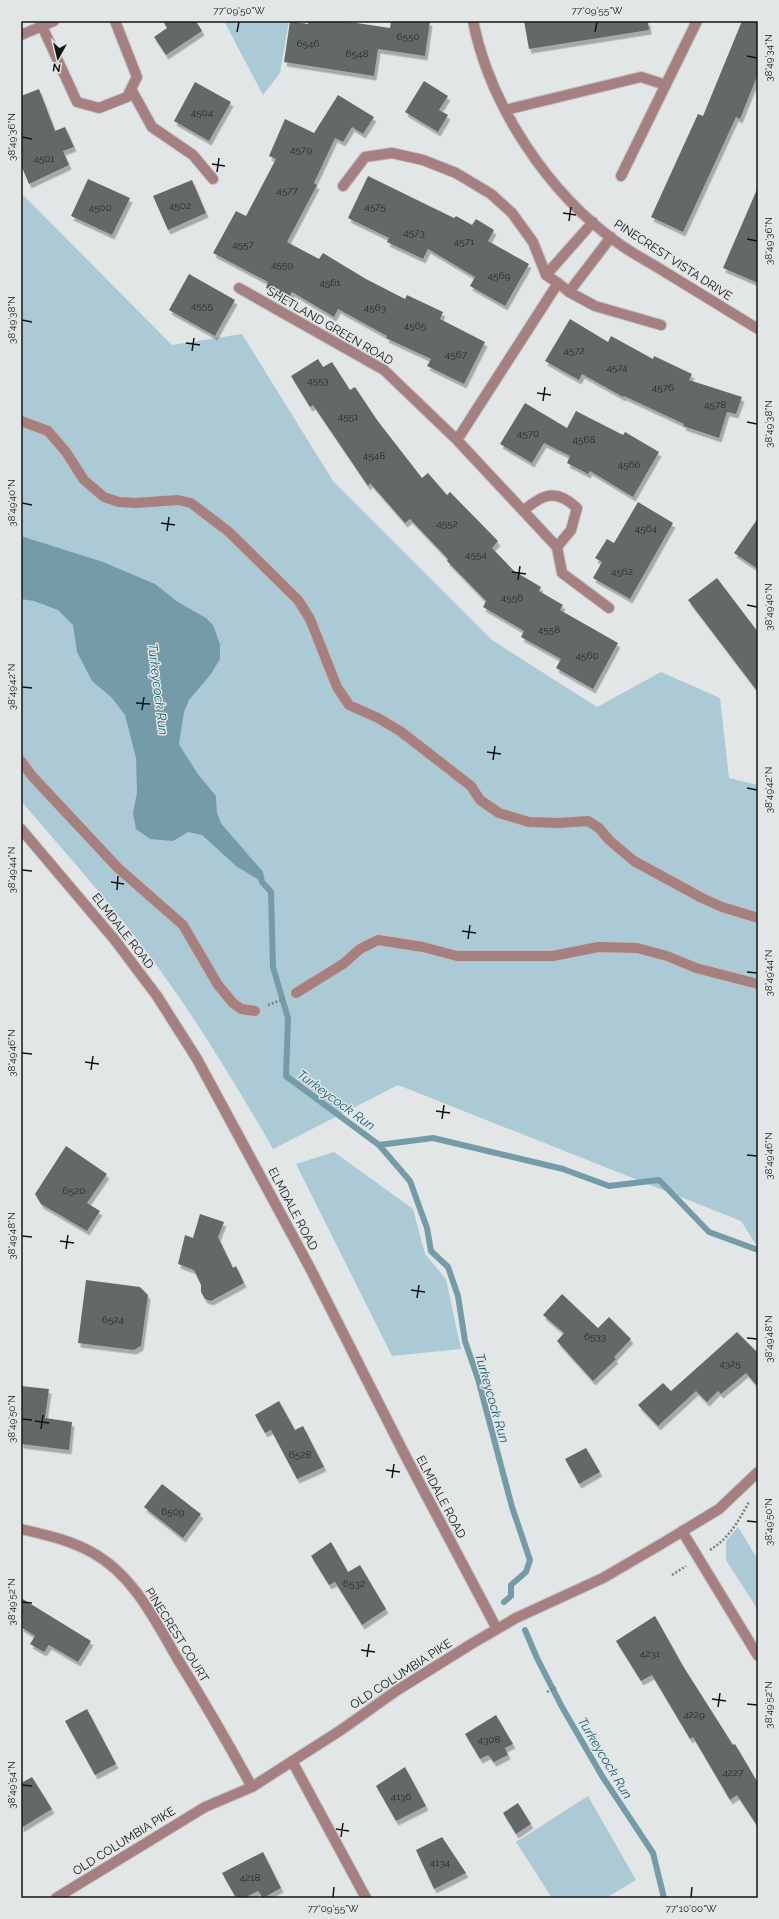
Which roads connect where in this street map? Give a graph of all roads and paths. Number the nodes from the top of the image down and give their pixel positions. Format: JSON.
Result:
{"nodes":[{"id":1,"x":54,"y":21,"type":"edge"},
{"id":2,"x":115,"y":21,"type":"edge"},
{"id":3,"x":473,"y":21,"type":"edge"},
{"id":4,"x":697,"y":21,"type":"edge"},
{"id":5,"x":42,"y":26,"type":"junction"},
{"id":6,"x":21,"y":35,"type":"edge"},
{"id":7,"x":666,"y":85,"type":"junction"},
{"id":8,"x":131,"y":89,"type":"junction"},
{"id":9,"x":505,"y":110,"type":"junction"},
{"id":10,"x":621,"y":176,"type":"dead end"},
{"id":11,"x":213,"y":179,"type":"dead end"},
{"id":12,"x":343,"y":186,"type":"dead end"},
{"id":13,"x":593,"y":222,"type":"junction"},
{"id":14,"x":611,"y":237,"type":"junction"},
{"id":15,"x":546,"y":275,"type":"junction"},
{"id":16,"x":558,"y":283,"type":"junction"},
{"id":17,"x":239,"y":288,"type":"dead end"},
{"id":18,"x":569,"y":292,"type":"junction"},
{"id":19,"x":661,"y":325,"type":"dead end"},
{"id":20,"x":758,"y":329,"type":"edge"},
{"id":21,"x":21,"y":421,"type":"edge"},
{"id":22,"x":457,"y":440,"type":"junction"},
{"id":23,"x":524,"y":511,"type":"junction"},
{"id":24,"x":557,"y":547,"type":"junction"},
{"id":25,"x":609,"y":608,"type":"dead end"},
{"id":26,"x":21,"y":761,"type":"edge"},
{"id":27,"x":21,"y":829,"type":"edge"},
{"id":28,"x":758,"y":918,"type":"edge"},
{"id":29,"x":758,"y":984,"type":"edge"},
{"id":30,"x":296,"y":993,"type":"joint"},
{"id":31,"x":254,"y":1011,"type":"joint"},
{"id":32,"x":758,"y":1472,"type":"edge"},
{"id":33,"x":752,"y":1496,"type":"dead end"},
{"id":34,"x":21,"y":1529,"type":"edge"},
{"id":35,"x":682,"y":1531,"type":"junction"},
{"id":36,"x":698,"y":1558,"type":"junction"},
{"id":37,"x":672,"y":1575,"type":"dead end"},
{"id":38,"x":496,"y":1629,"type":"junction"},
{"id":39,"x":758,"y":1656,"type":"edge"},
{"id":40,"x":557,"y":1687,"type":"dead end"},
{"id":41,"x":548,"y":1692,"type":"dead end"},
{"id":42,"x":292,"y":1761,"type":"junction"},
{"id":43,"x":252,"y":1787,"type":"junction"},
{"id":44,"x":56,"y":1898,"type":"edge"},
{"id":45,"x":366,"y":1898,"type":"edge"}],
"edges":[{"from":1,"to":5,"type":"street"},
{"from":2,"to":8,"type":"street"},
{"from":3,"to":9,"type":"street","name":"PINECREST VISTA DRIVE"},
{"from":4,"to":7,"type":"street"},
{"from":5,"to":6,"type":"street"},
{"from":5,"to":8,"type":"street"},
{"from":7,"to":9,"type":"street"},
{"from":7,"to":10,"type":"street"},
{"from":8,"to":11,"type":"street"},
{"from":9,"to":13,"type":"street","name":"PINECREST VISTA DRIVE"},
{"from":12,"to":15,"type":"street"},
{"from":13,"to":14,"type":"street","name":"PINECREST VISTA DRIVE"},
{"from":13,"to":15,"type":"street"},
{"from":14,"to":18,"type":"street"},
{"from":14,"to":20,"type":"street","name":"PINECREST VISTA DRIVE"},
{"from":15,"to":16,"type":"street"},
{"from":16,"to":18,"type":"street"},
{"from":16,"to":22,"type":"street"},
{"from":17,"to":22,"type":"street","name":"SHETLAND GREEN ROAD"},
{"from":18,"to":19,"type":"street"},
{"from":21,"to":28,"type":"street"},
{"from":22,"to":23,"type":"street","name":"SHETLAND GREEN ROAD"},
{"from":23,"to":24,"type":"street","name":"SHETLAND GREEN ROAD"},
{"from":23,"to":24,"type":"street"},
{"from":24,"to":25,"type":"street"},
{"from":26,"to":31,"type":"street"},
{"from":27,"to":38,"type":"street","name":"ELMDALE ROAD"},
{"from":29,"to":30,"type":"street"},
{"from":30,"to":31,"type":"path"},
{"from":32,"to":35,"type":"street","name":"OLD COLUMBIA PIKE"},
{"from":33,"to":36,"type":"path"},
{"from":34,"to":43,"type":"street","name":"PINECREST COURT"},
{"from":35,"to":36,"type":"street"},
{"from":35,"to":38,"type":"street","name":"OLD COLUMBIA PIKE"},
{"from":36,"to":37,"type":"path"},
{"from":36,"to":39,"type":"street"},
{"from":38,"to":42,"type":"street","name":"OLD COLUMBIA PIKE"},
{"from":40,"to":41,"type":"path"},
{"from":42,"to":43,"type":"street","name":"OLD COLUMBIA PIKE"},
{"from":42,"to":45,"type":"street"},
{"from":43,"to":44,"type":"street","name":"OLD COLUMBIA PIKE"}]}
